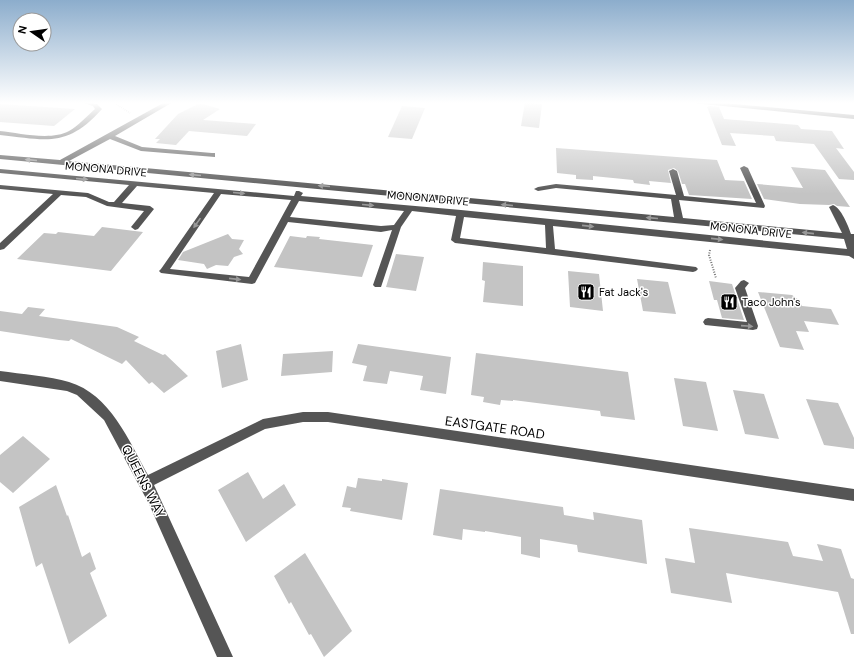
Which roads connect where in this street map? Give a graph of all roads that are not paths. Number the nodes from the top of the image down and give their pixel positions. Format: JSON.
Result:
{"nodes":[{"id":1,"x":0,"y":133,"type":"edge"},
{"id":2,"x":70,"y":133,"type":"edge"},
{"id":3,"x":115,"y":133,"type":"edge"},
{"id":4,"x":109,"y":136,"type":"junction"},
{"id":5,"x":212,"y":155,"type":"dead end"},
{"id":6,"x":0,"y":157,"type":"edge"},
{"id":7,"x":62,"y":163,"type":"junction"},
{"id":8,"x":744,"y":168,"type":"dead end"},
{"id":9,"x":0,"y":171,"type":"edge"},
{"id":10,"x":673,"y":171,"type":"dead end"},
{"id":11,"x":43,"y":175,"type":"junction"},
{"id":12,"x":135,"y":183,"type":"junction"},
{"id":13,"x":304,"y":184,"type":"junction"},
{"id":14,"x":0,"y":187,"type":"edge"},
{"id":15,"x":23,"y":188,"type":"junction"},
{"id":16,"x":538,"y":189,"type":"dead end"},
{"id":17,"x":219,"y":191,"type":"junction"},
{"id":18,"x":60,"y":192,"type":"junction"},
{"id":19,"x":677,"y":197,"type":"junction"},
{"id":20,"x":296,"y":198,"type":"junction"},
{"id":21,"x":116,"y":205,"type":"junction"},
{"id":22,"x":832,"y":207,"type":"dead end"},
{"id":23,"x":410,"y":208,"type":"junction"},
{"id":24,"x":461,"y":213,"type":"junction"},
{"id":25,"x":285,"y":219,"type":"junction"},
{"id":26,"x":679,"y":220,"type":"junction"},
{"id":27,"x":549,"y":222,"type":"junction"},
{"id":28,"x":135,"y":227,"type":"dead end"},
{"id":29,"x":397,"y":227,"type":"junction"},
{"id":30,"x":851,"y":237,"type":"edge"},
{"id":31,"x":2,"y":247,"type":"dead end"},
{"id":32,"x":551,"y":251,"type":"junction"},
{"id":33,"x":854,"y":254,"type":"edge"},
{"id":34,"x":693,"y":269,"type":"dead end"},
{"id":35,"x":744,"y":283,"type":"dead end"},
{"id":36,"x":378,"y":285,"type":"dead end"},
{"id":37,"x":708,"y":322,"type":"dead end"},
{"id":38,"x":0,"y":376,"type":"edge"},
{"id":39,"x":145,"y":483,"type":"junction"},
{"id":40,"x":854,"y":495,"type":"edge"},
{"id":41,"x":225,"y":657,"type":"edge"}],
"edges":[{"from":1,"to":2,"type":"street"},
{"from":3,"to":4,"type":"street"},
{"from":4,"to":5,"type":"street"},
{"from":4,"to":7,"type":"street"},
{"from":7,"to":6,"type":"street","name":"MONONA DRIVE","one_way":true},
{"from":7,"to":11,"type":"street"},
{"from":13,"to":7,"type":"street","name":"MONONA DRIVE","one_way":true},
{"from":8,"to":19,"type":"street"},
{"from":9,"to":11,"type":"street","name":"MONONA DRIVE"},
{"from":10,"to":19,"type":"street"},
{"from":11,"to":12,"type":"street","name":"MONONA DRIVE","one_way":true},
{"from":11,"to":15,"type":"street"},
{"from":12,"to":17,"type":"street","name":"MONONA DRIVE"},
{"from":12,"to":21,"type":"street"},
{"from":13,"to":20,"type":"street"},
{"from":26,"to":13,"type":"street","name":"MONONA DRIVE","one_way":true},
{"from":14,"to":15,"type":"street"},
{"from":15,"to":18,"type":"street"},
{"from":16,"to":19,"type":"street"},
{"from":17,"to":20,"type":"street","name":"MONONA DRIVE","one_way":true},
{"from":17,"to":25,"type":"street","one_way":true},
{"from":18,"to":21,"type":"street"},
{"from":18,"to":31,"type":"street"},
{"from":19,"to":26,"type":"street"},
{"from":20,"to":23,"type":"street","name":"MONONA DRIVE","one_way":true},
{"from":20,"to":25,"type":"street"},
{"from":21,"to":28,"type":"street"},
{"from":22,"to":30,"type":"street"},
{"from":23,"to":24,"type":"street","name":"MONONA DRIVE"},
{"from":23,"to":29,"type":"street"},
{"from":24,"to":27,"type":"street","name":"MONONA DRIVE"},
{"from":24,"to":32,"type":"street"},
{"from":25,"to":29,"type":"street"},
{"from":30,"to":26,"type":"street","name":"MONONA DRIVE","one_way":true},
{"from":27,"to":32,"type":"street"},
{"from":27,"to":33,"type":"street","name":"MONONA DRIVE","one_way":true},
{"from":29,"to":36,"type":"street"},
{"from":30,"to":33,"type":"street"},
{"from":32,"to":34,"type":"street"},
{"from":37,"to":35,"type":"street","one_way":true},
{"from":38,"to":39,"type":"street","name":"QUEENS WAY"},
{"from":39,"to":40,"type":"street","name":"EASTGATE ROAD"},
{"from":39,"to":41,"type":"street","name":"QUEENS WAY"}]}
